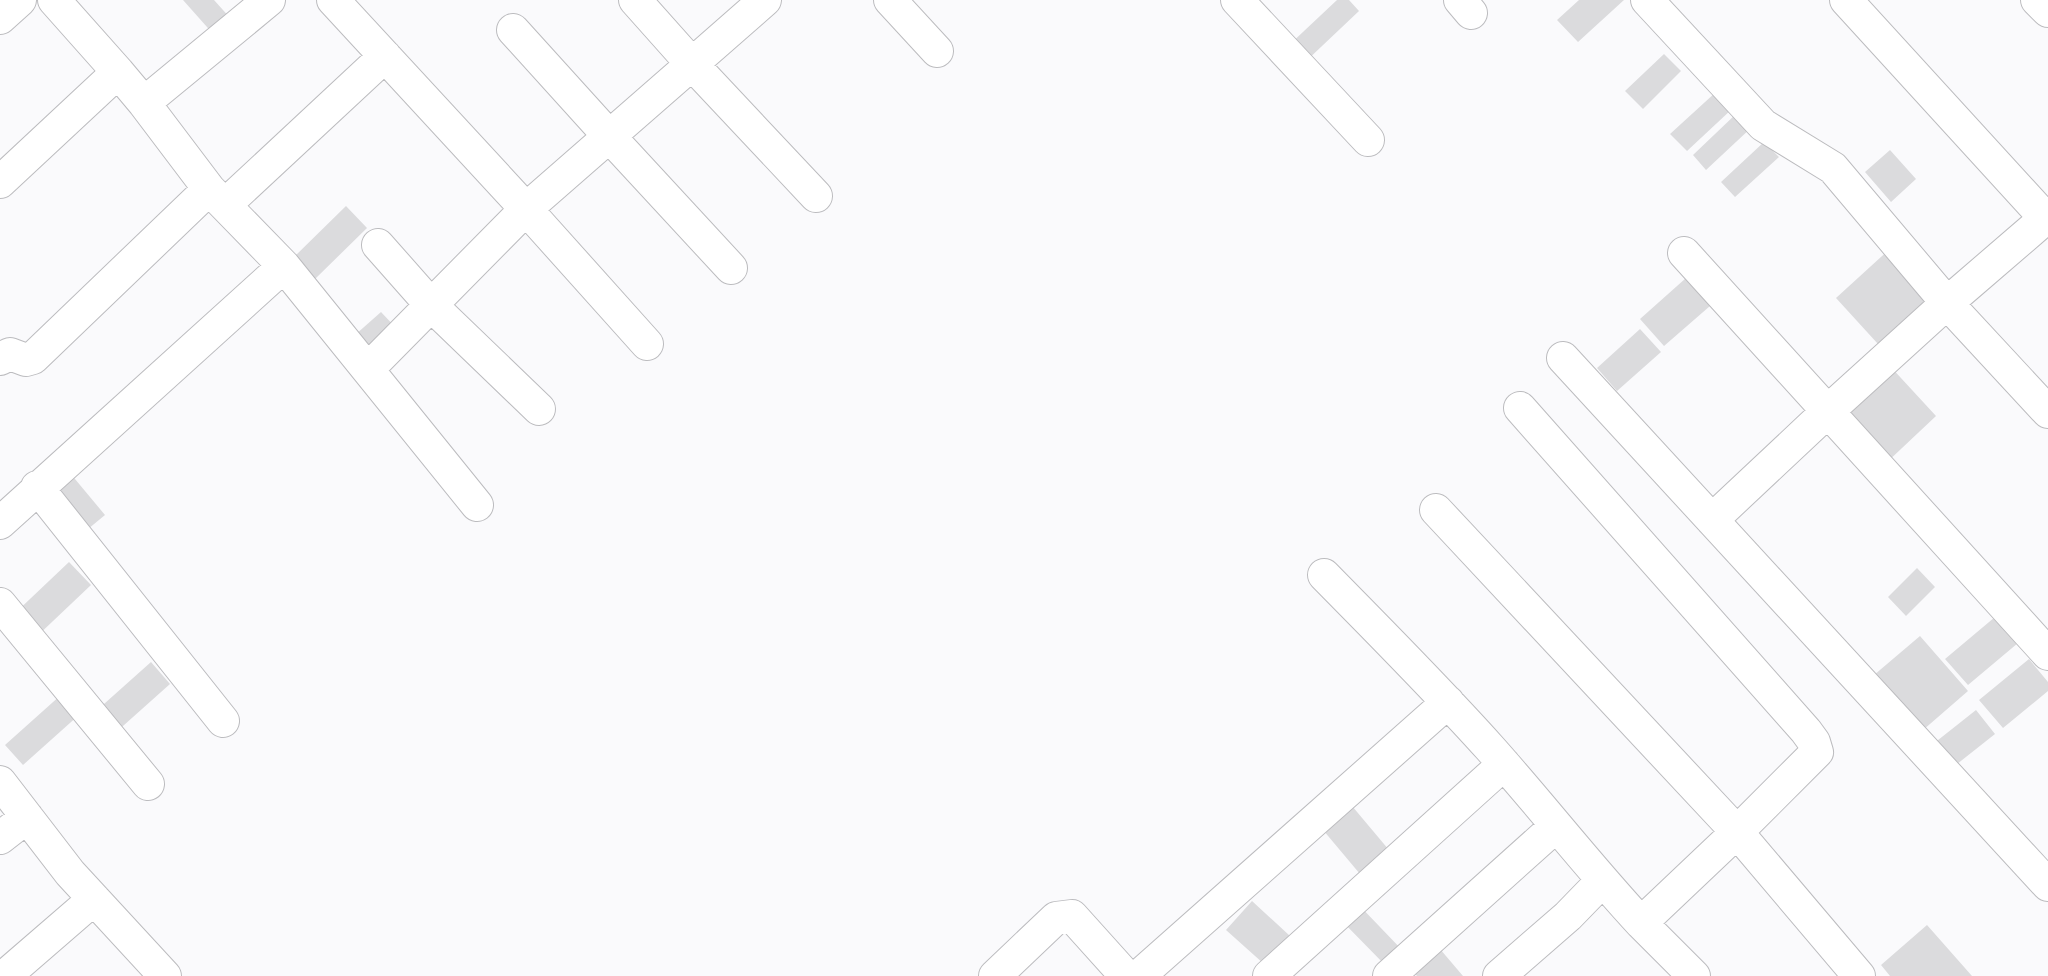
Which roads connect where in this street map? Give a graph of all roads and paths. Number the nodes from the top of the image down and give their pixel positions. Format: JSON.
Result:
{"nodes":[{"id":1,"x":20,"y":0,"type":"edge"},
{"id":2,"x":269,"y":0,"type":"edge"},
{"id":3,"x":333,"y":0,"type":"edge"},
{"id":4,"x":635,"y":0,"type":"edge"},
{"id":5,"x":765,"y":0,"type":"edge"},
{"id":6,"x":890,"y":0,"type":"edge"},
{"id":7,"x":1237,"y":0,"type":"edge"},
{"id":8,"x":1647,"y":0,"type":"edge"},
{"id":9,"x":1846,"y":0,"type":"edge"},
{"id":10,"x":2037,"y":0,"type":"edge"},
{"id":11,"x":68,"y":5,"type":"edge"},
{"id":12,"x":2048,"y":11,"type":"edge"},
{"id":13,"x":0,"y":18,"type":"edge"},
{"id":14,"x":513,"y":30,"type":"dead end"},
{"id":15,"x":937,"y":51,"type":"dead end"},
{"id":16,"x":385,"y":56,"type":"junction"},
{"id":17,"x":692,"y":64,"type":"junction"},
{"id":18,"x":118,"y":72,"type":"junction"},
{"id":19,"x":144,"y":103,"type":"junction"},
{"id":20,"x":609,"y":136,"type":"junction"},
{"id":21,"x":1368,"y":140,"type":"dead end"},
{"id":22,"x":0,"y":182,"type":"edge"},
{"id":23,"x":816,"y":196,"type":"dead end"},
{"id":24,"x":217,"y":197,"type":"junction"},
{"id":25,"x":526,"y":209,"type":"junction"},
{"id":26,"x":2047,"y":219,"type":"edge"},
{"id":27,"x":378,"y":245,"type":"dead end"},
{"id":28,"x":1684,"y":253,"type":"dead end"},
{"id":29,"x":284,"y":266,"type":"junction"},
{"id":30,"x":731,"y":268,"type":"dead end"},
{"id":31,"x":1947,"y":303,"type":"junction"},
{"id":32,"x":431,"y":305,"type":"junction"},
{"id":33,"x":647,"y":344,"type":"dead end"},
{"id":34,"x":1563,"y":358,"type":"dead end"},
{"id":35,"x":0,"y":359,"type":"edge"},
{"id":36,"x":368,"y":369,"type":"junction"},
{"id":37,"x":1520,"y":408,"type":"dead end"},
{"id":38,"x":539,"y":409,"type":"dead end"},
{"id":39,"x":1828,"y":411,"type":"junction"},
{"id":40,"x":2048,"y":412,"type":"edge"},
{"id":41,"x":37,"y":487,"type":"junction"},
{"id":42,"x":477,"y":505,"type":"dead end"},
{"id":43,"x":1436,"y":510,"type":"dead end"},
{"id":44,"x":1712,"y":520,"type":"junction"},
{"id":45,"x":0,"y":523,"type":"edge"},
{"id":46,"x":1324,"y":575,"type":"dead end"},
{"id":47,"x":0,"y":604,"type":"edge"},
{"id":48,"x":2048,"y":654,"type":"edge"},
{"id":49,"x":1448,"y":702,"type":"junction"},
{"id":50,"x":223,"y":721,"type":"dead end"},
{"id":51,"x":1504,"y":764,"type":"junction"},
{"id":52,"x":0,"y":782,"type":"edge"},
{"id":53,"x":148,"y":784,"type":"dead end"},
{"id":54,"x":27,"y":817,"type":"junction"},
{"id":55,"x":1556,"y":826,"type":"junction"},
{"id":56,"x":1737,"y":832,"type":"junction"},
{"id":57,"x":0,"y":838,"type":"edge"},
{"id":58,"x":1602,"y":881,"type":"junction"},
{"id":59,"x":2048,"y":885,"type":"edge"},
{"id":60,"x":94,"y":899,"type":"junction"},
{"id":61,"x":1641,"y":923,"type":"junction"},
{"id":62,"x":5,"y":976,"type":"edge"},
{"id":63,"x":165,"y":976,"type":"edge"},
{"id":64,"x":995,"y":976,"type":"edge"},
{"id":65,"x":1126,"y":976,"type":"edge"},
{"id":66,"x":1139,"y":976,"type":"edge"},
{"id":67,"x":1269,"y":976,"type":"edge"},
{"id":68,"x":1389,"y":976,"type":"edge"},
{"id":69,"x":1499,"y":976,"type":"edge"},
{"id":70,"x":1694,"y":976,"type":"edge"},
{"id":71,"x":1859,"y":976,"type":"edge"}],
"edges":[{"from":1,"to":13,"type":"street"},
{"from":2,"to":19,"type":"street"},
{"from":3,"to":16,"type":"street"},
{"from":4,"to":17,"type":"street"},
{"from":5,"to":17,"type":"street"},
{"from":6,"to":15,"type":"street"},
{"from":7,"to":21,"type":"street"},
{"from":8,"to":31,"type":"street"},
{"from":9,"to":26,"type":"street"},
{"from":10,"to":12,"type":"street"},
{"from":11,"to":18,"type":"street"},
{"from":14,"to":20,"type":"street"},
{"from":16,"to":24,"type":"street"},
{"from":16,"to":25,"type":"street"},
{"from":17,"to":20,"type":"street"},
{"from":17,"to":23,"type":"street"},
{"from":18,"to":19,"type":"street"},
{"from":18,"to":22,"type":"street"},
{"from":19,"to":24,"type":"street"},
{"from":20,"to":25,"type":"street"},
{"from":20,"to":30,"type":"street"},
{"from":24,"to":29,"type":"street"},
{"from":24,"to":35,"type":"street"},
{"from":25,"to":32,"type":"street"},
{"from":25,"to":33,"type":"street"},
{"from":26,"to":31,"type":"street"},
{"from":27,"to":32,"type":"street"},
{"from":28,"to":39,"type":"street"},
{"from":29,"to":36,"type":"street"},
{"from":29,"to":41,"type":"street"},
{"from":31,"to":39,"type":"street"},
{"from":31,"to":40,"type":"street"},
{"from":32,"to":36,"type":"street"},
{"from":32,"to":38,"type":"street"},
{"from":34,"to":44,"type":"street"},
{"from":36,"to":42,"type":"street"},
{"from":37,"to":56,"type":"street"},
{"from":39,"to":44,"type":"street"},
{"from":39,"to":48,"type":"street"},
{"from":41,"to":45,"type":"street"},
{"from":41,"to":50,"type":"street"},
{"from":43,"to":56,"type":"street"},
{"from":44,"to":59,"type":"street"},
{"from":46,"to":49,"type":"street"},
{"from":47,"to":53,"type":"street"},
{"from":49,"to":51,"type":"street"},
{"from":49,"to":66,"type":"street"},
{"from":51,"to":55,"type":"street"},
{"from":51,"to":67,"type":"street"},
{"from":52,"to":54,"type":"street"},
{"from":54,"to":57,"type":"street"},
{"from":54,"to":60,"type":"street"},
{"from":55,"to":58,"type":"street"},
{"from":55,"to":68,"type":"street"},
{"from":56,"to":61,"type":"street"},
{"from":56,"to":71,"type":"street"},
{"from":58,"to":61,"type":"street"},
{"from":58,"to":69,"type":"street"},
{"from":60,"to":62,"type":"street"},
{"from":60,"to":63,"type":"street"},
{"from":61,"to":70,"type":"street"},
{"from":64,"to":65,"type":"street"}]}
